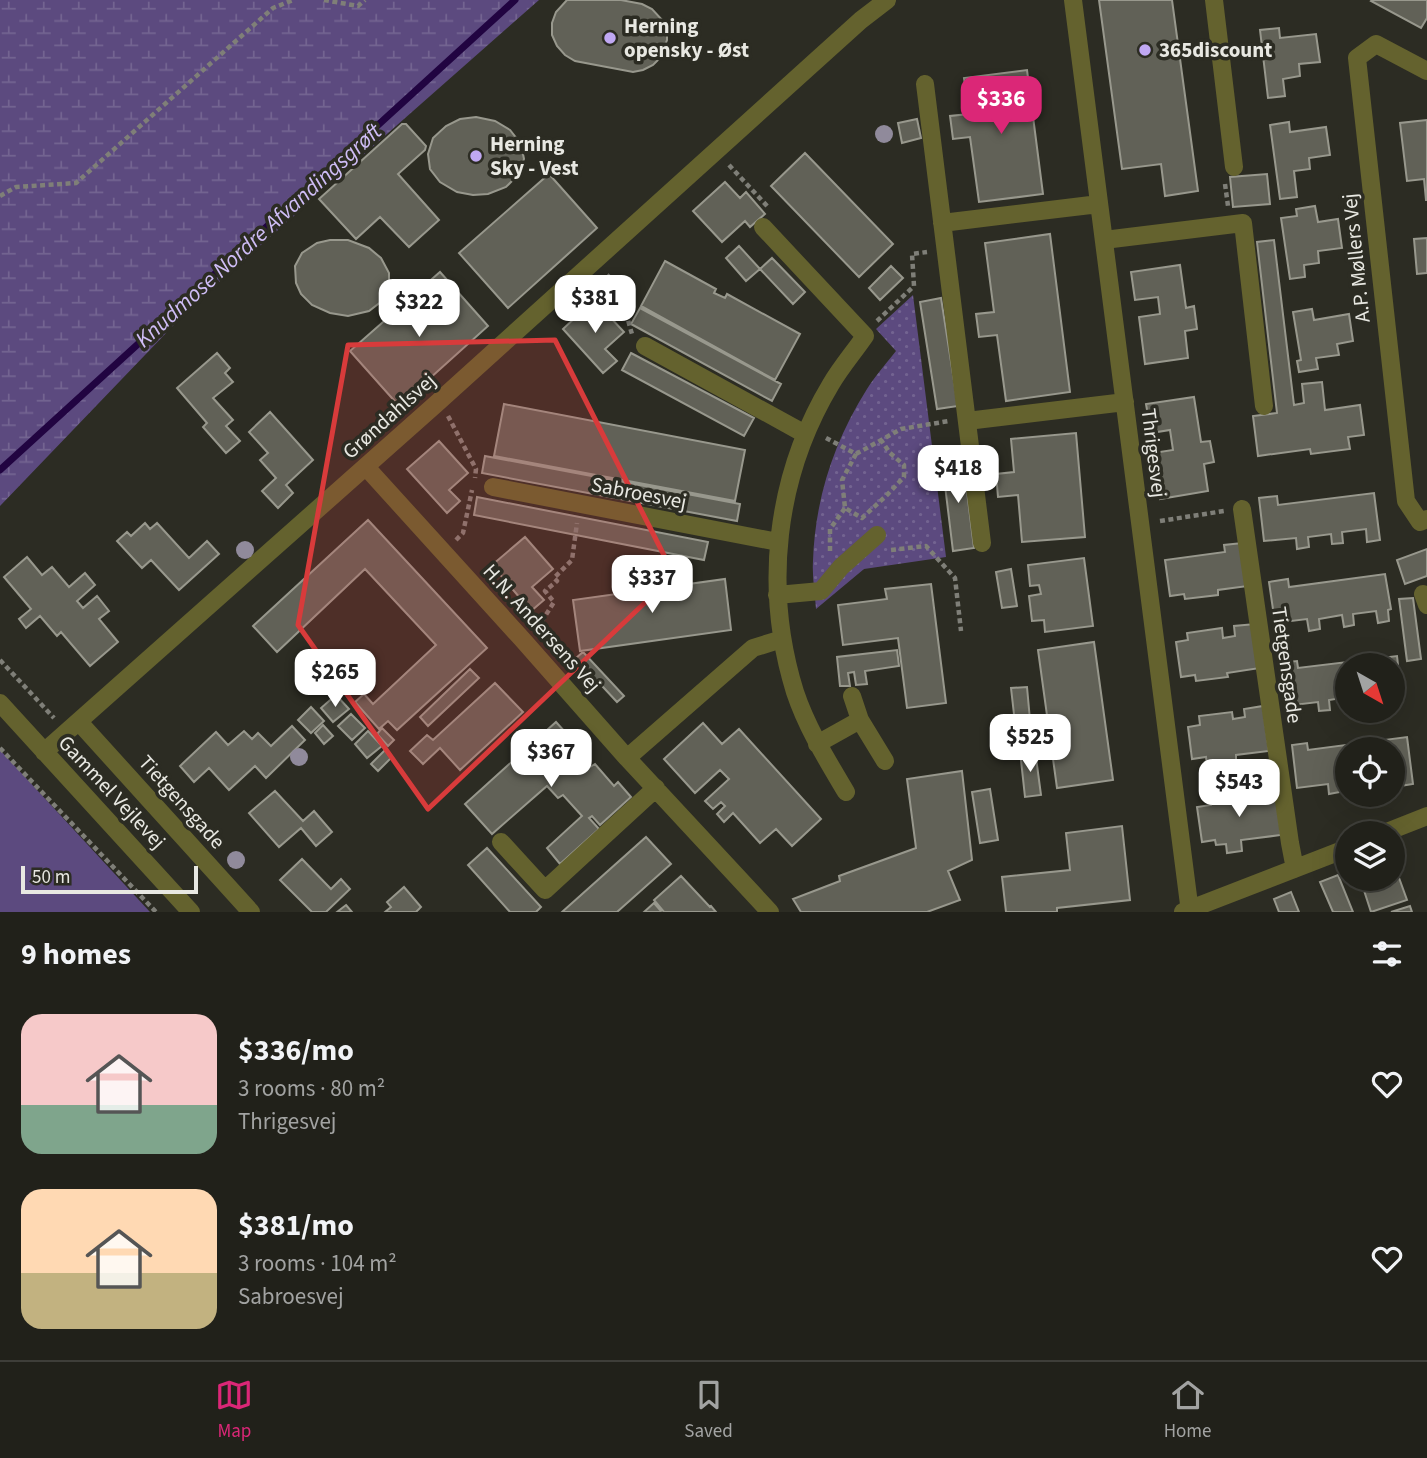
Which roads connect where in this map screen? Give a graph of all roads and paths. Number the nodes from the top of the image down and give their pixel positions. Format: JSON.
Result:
{"nodes":[{"id":1,"x":293,"y":0,"type":"edge"},
{"id":2,"x":324,"y":0,"type":"edge"},
{"id":3,"x":365,"y":0,"type":"edge"},
{"id":4,"x":887,"y":0,"type":"edge"},
{"id":5,"x":1073,"y":0,"type":"edge"},
{"id":6,"x":1214,"y":0,"type":"edge"},
{"id":7,"x":1427,"y":71,"type":"edge"},
{"id":8,"x":925,"y":84,"type":"dead end"},
{"id":9,"x":716,"y":151,"type":"junction"},
{"id":10,"x":1234,"y":167,"type":"joint"},
{"id":11,"x":0,"y":196,"type":"edge"},
{"id":12,"x":1099,"y":204,"type":"junction"},
{"id":13,"x":942,"y":223,"type":"junction"},
{"id":14,"x":1230,"y":225,"type":"junction"},
{"id":15,"x":763,"y":227,"type":"joint"},
{"id":16,"x":1104,"y":240,"type":"junction"},
{"id":17,"x":946,"y":249,"type":"junction"},
{"id":18,"x":594,"y":262,"type":"junction"},
{"id":19,"x":865,"y":336,"type":"junction"},
{"id":20,"x":645,"y":346,"type":"joint"},
{"id":21,"x":1125,"y":402,"type":"junction"},
{"id":22,"x":436,"y":404,"type":"junction"},
{"id":23,"x":1264,"y":406,"type":"dead end"},
{"id":24,"x":967,"y":421,"type":"junction"},
{"id":25,"x":807,"y":431,"type":"junction"},
{"id":26,"x":881,"y":440,"type":"junction"},
{"id":27,"x":856,"y":454,"type":"junction"},
{"id":28,"x":366,"y":467,"type":"junction"},
{"id":29,"x":493,"y":487,"type":"dead end"},
{"id":30,"x":580,"y":505,"type":"junction"},
{"id":31,"x":845,"y":508,"type":"junction"},
{"id":32,"x":1242,"y":509,"type":"joint"},
{"id":33,"x":862,"y":518,"type":"junction"},
{"id":34,"x":1427,"y":519,"type":"edge"},
{"id":35,"x":1140,"y":523,"type":"junction"},
{"id":36,"x":877,"y":536,"type":"junction"},
{"id":37,"x":778,"y":542,"type":"junction"},
{"id":38,"x":982,"y":543,"type":"dead end"},
{"id":39,"x":443,"y":553,"type":"junction"},
{"id":40,"x":841,"y":567,"type":"junction"},
{"id":41,"x":777,"y":595,"type":"junction"},
{"id":42,"x":961,"y":631,"type":"dead end"},
{"id":43,"x":522,"y":639,"type":"junction"},
{"id":44,"x":782,"y":639,"type":"junction"},
{"id":45,"x":0,"y":660,"type":"edge"},
{"id":46,"x":852,"y":696,"type":"dead end"},
{"id":47,"x":0,"y":703,"type":"edge"},
{"id":48,"x":860,"y":720,"type":"junction"},
{"id":49,"x":73,"y":727,"type":"junction"},
{"id":50,"x":817,"y":744,"type":"junction"},
{"id":51,"x":0,"y":748,"type":"edge"},
{"id":52,"x":44,"y":752,"type":"junction"},
{"id":53,"x":627,"y":758,"type":"junction"},
{"id":54,"x":886,"y":761,"type":"dead end"},
{"id":55,"x":656,"y":788,"type":"junction"},
{"id":56,"x":846,"y":792,"type":"dead end"},
{"id":57,"x":1427,"y":816,"type":"edge"},
{"id":58,"x":1405,"y":825,"type":"edge"},
{"id":59,"x":501,"y":842,"type":"dead end"},
{"id":60,"x":1335,"y":853,"type":"edge"},
{"id":61,"x":1295,"y":869,"type":"junction"},
{"id":62,"x":1187,"y":911,"type":"edge"},
{"id":63,"x":156,"y":912,"type":"edge"},
{"id":64,"x":191,"y":912,"type":"edge"},
{"id":65,"x":251,"y":912,"type":"edge"},
{"id":66,"x":770,"y":912,"type":"edge"}],
"edges":[{"from":1,"to":11,"type":"path"},
{"from":2,"to":3,"type":"path"},
{"from":4,"to":9,"type":"street","name":"Grøndahlsvej"},
{"from":5,"to":12,"type":"street","name":"Thrigesvej"},
{"from":6,"to":10,"type":"street"},
{"from":7,"to":34,"type":"street","name":"A.P. Møllers Vej"},
{"from":8,"to":13,"type":"street"},
{"from":9,"to":15,"type":"path"},
{"from":9,"to":18,"type":"street","name":"Grøndahlsvej"},
{"from":10,"to":14,"type":"path"},
{"from":12,"to":13,"type":"street"},
{"from":12,"to":16,"type":"street","name":"Thrigesvej"},
{"from":13,"to":17,"type":"street"},
{"from":14,"to":16,"type":"street"},
{"from":14,"to":23,"type":"street"},
{"from":15,"to":19,"type":"street"},
{"from":16,"to":21,"type":"street","name":"Thrigesvej"},
{"from":17,"to":19,"type":"path"},
{"from":17,"to":24,"type":"street"},
{"from":18,"to":20,"type":"path"},
{"from":18,"to":22,"type":"street","name":"Grøndahlsvej"},
{"from":19,"to":25,"type":"street"},
{"from":20,"to":25,"type":"street"},
{"from":21,"to":24,"type":"street"},
{"from":21,"to":35,"type":"street","name":"Thrigesvej"},
{"from":22,"to":28,"type":"street","name":"Grøndahlsvej"},
{"from":22,"to":39,"type":"path"},
{"from":24,"to":26,"type":"path"},
{"from":24,"to":38,"type":"street"},
{"from":25,"to":27,"type":"path"},
{"from":25,"to":37,"type":"street"},
{"from":26,"to":27,"type":"path"},
{"from":26,"to":33,"type":"path"},
{"from":27,"to":31,"type":"path"},
{"from":28,"to":39,"type":"street","name":"H.N. Andersens Vej"},
{"from":28,"to":49,"type":"street","name":"Grøndahlsvej"},
{"from":29,"to":30,"type":"street","name":"Sabroesvej"},
{"from":30,"to":37,"type":"street","name":"Sabroesvej"},
{"from":30,"to":43,"type":"path"},
{"from":31,"to":33,"type":"path"},
{"from":31,"to":40,"type":"path"},
{"from":32,"to":35,"type":"path"},
{"from":32,"to":61,"type":"street","name":"Tietgensgade"},
{"from":33,"to":36,"type":"path"},
{"from":35,"to":62,"type":"street","name":"Thrigesvej"},
{"from":36,"to":40,"type":"street"},
{"from":36,"to":42,"type":"path"},
{"from":37,"to":41,"type":"street"},
{"from":39,"to":43,"type":"street","name":"H.N. Andersens Vej"},
{"from":40,"to":41,"type":"street"},
{"from":41,"to":44,"type":"street"},
{"from":43,"to":53,"type":"street","name":"H.N. Andersens Vej"},
{"from":44,"to":50,"type":"street"},
{"from":44,"to":53,"type":"street"},
{"from":45,"to":49,"type":"path"},
{"from":46,"to":48,"type":"street"},
{"from":47,"to":52,"type":"street","name":"Gammel Vejlevej"},
{"from":48,"to":50,"type":"street"},
{"from":48,"to":54,"type":"street"},
{"from":49,"to":52,"type":"street","name":"Grøndahlsvej"},
{"from":49,"to":65,"type":"street","name":"Tietgensgade"},
{"from":50,"to":56,"type":"street"},
{"from":51,"to":63,"type":"path"},
{"from":52,"to":64,"type":"street","name":"Gammel Vejlevej"},
{"from":53,"to":55,"type":"street","name":"H.N. Andersens Vej"},
{"from":55,"to":59,"type":"street"},
{"from":55,"to":66,"type":"street","name":"H.N. Andersens Vej"},
{"from":57,"to":58,"type":"street"},
{"from":60,"to":61,"type":"street"},
{"from":61,"to":62,"type":"street"}]}
